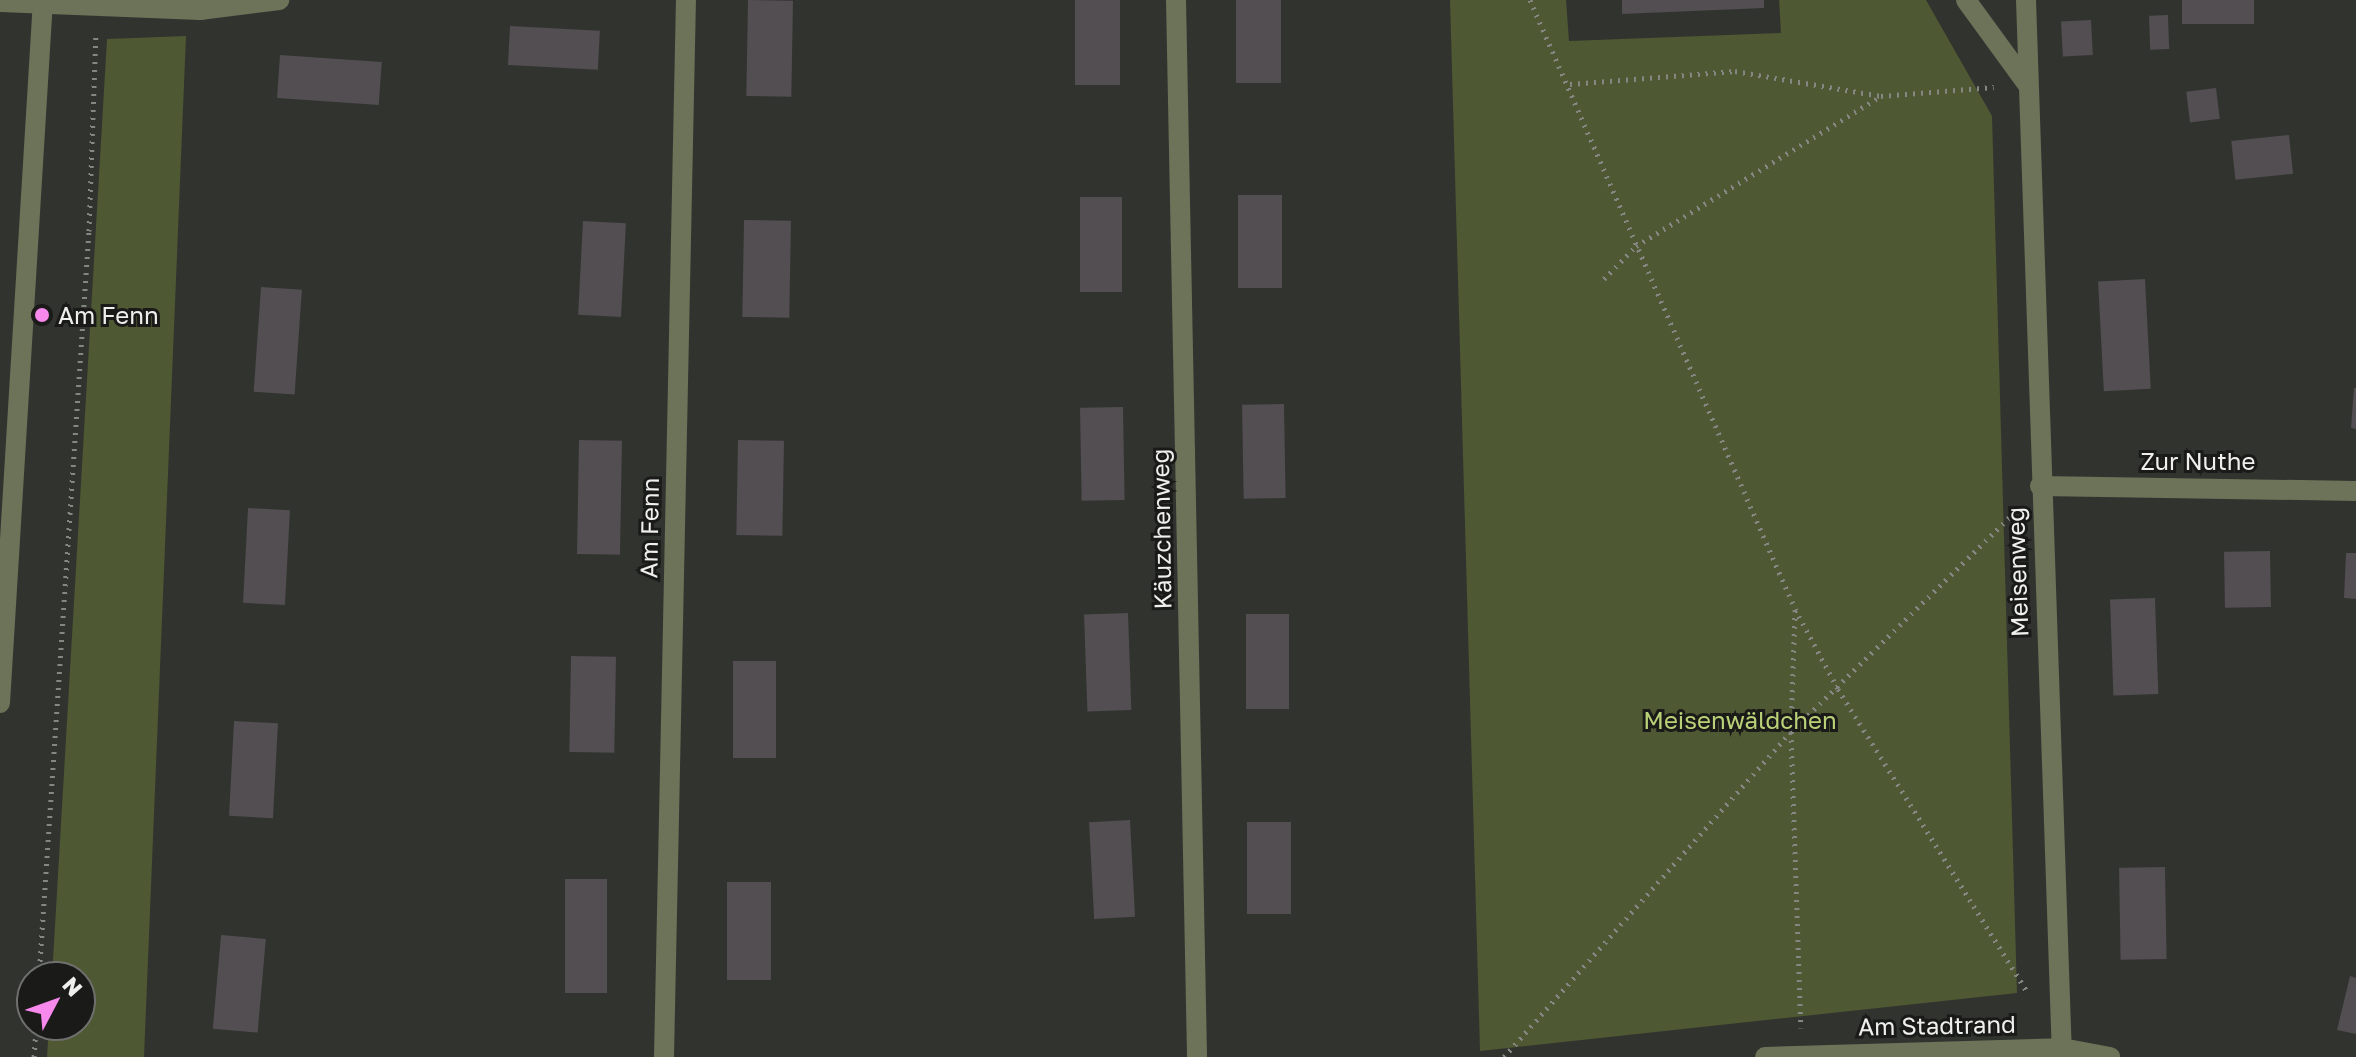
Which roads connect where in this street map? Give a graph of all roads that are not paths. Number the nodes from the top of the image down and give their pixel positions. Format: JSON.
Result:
{"nodes":[{"id":1,"x":279,"y":0,"type":"edge"},
{"id":2,"x":686,"y":0,"type":"edge"},
{"id":3,"x":1176,"y":0,"type":"edge"},
{"id":4,"x":1966,"y":0,"type":"edge"},
{"id":5,"x":2026,"y":0,"type":"edge"},
{"id":6,"x":43,"y":1,"type":"edge"},
{"id":7,"x":0,"y":2,"type":"edge"},
{"id":8,"x":2027,"y":84,"type":"junction"},
{"id":9,"x":2040,"y":486,"type":"junction"},
{"id":10,"x":2356,"y":491,"type":"edge"},
{"id":11,"x":0,"y":703,"type":"edge"},
{"id":12,"x":2062,"y":1053,"type":"edge"},
{"id":13,"x":664,"y":1057,"type":"edge"},
{"id":14,"x":1197,"y":1057,"type":"edge"},
{"id":15,"x":1765,"y":1057,"type":"edge"},
{"id":16,"x":2110,"y":1057,"type":"edge"}],
"edges":[{"from":1,"to":6,"type":"street"},
{"from":2,"to":13,"type":"street","name":"Am Fenn"},
{"from":3,"to":14,"type":"street","name":"Käuzchenweg"},
{"from":4,"to":8,"type":"street"},
{"from":5,"to":8,"type":"street","name":"Meisenweg"},
{"from":6,"to":7,"type":"street"},
{"from":6,"to":11,"type":"street"},
{"from":8,"to":9,"type":"street","name":"Meisenweg"},
{"from":9,"to":10,"type":"street","name":"Zur Nuthe"},
{"from":9,"to":12,"type":"street","name":"Meisenweg"},
{"from":12,"to":15,"type":"street","name":"Am Stadtrand"},
{"from":12,"to":16,"type":"street","name":"Am Stadtrand"}]}
